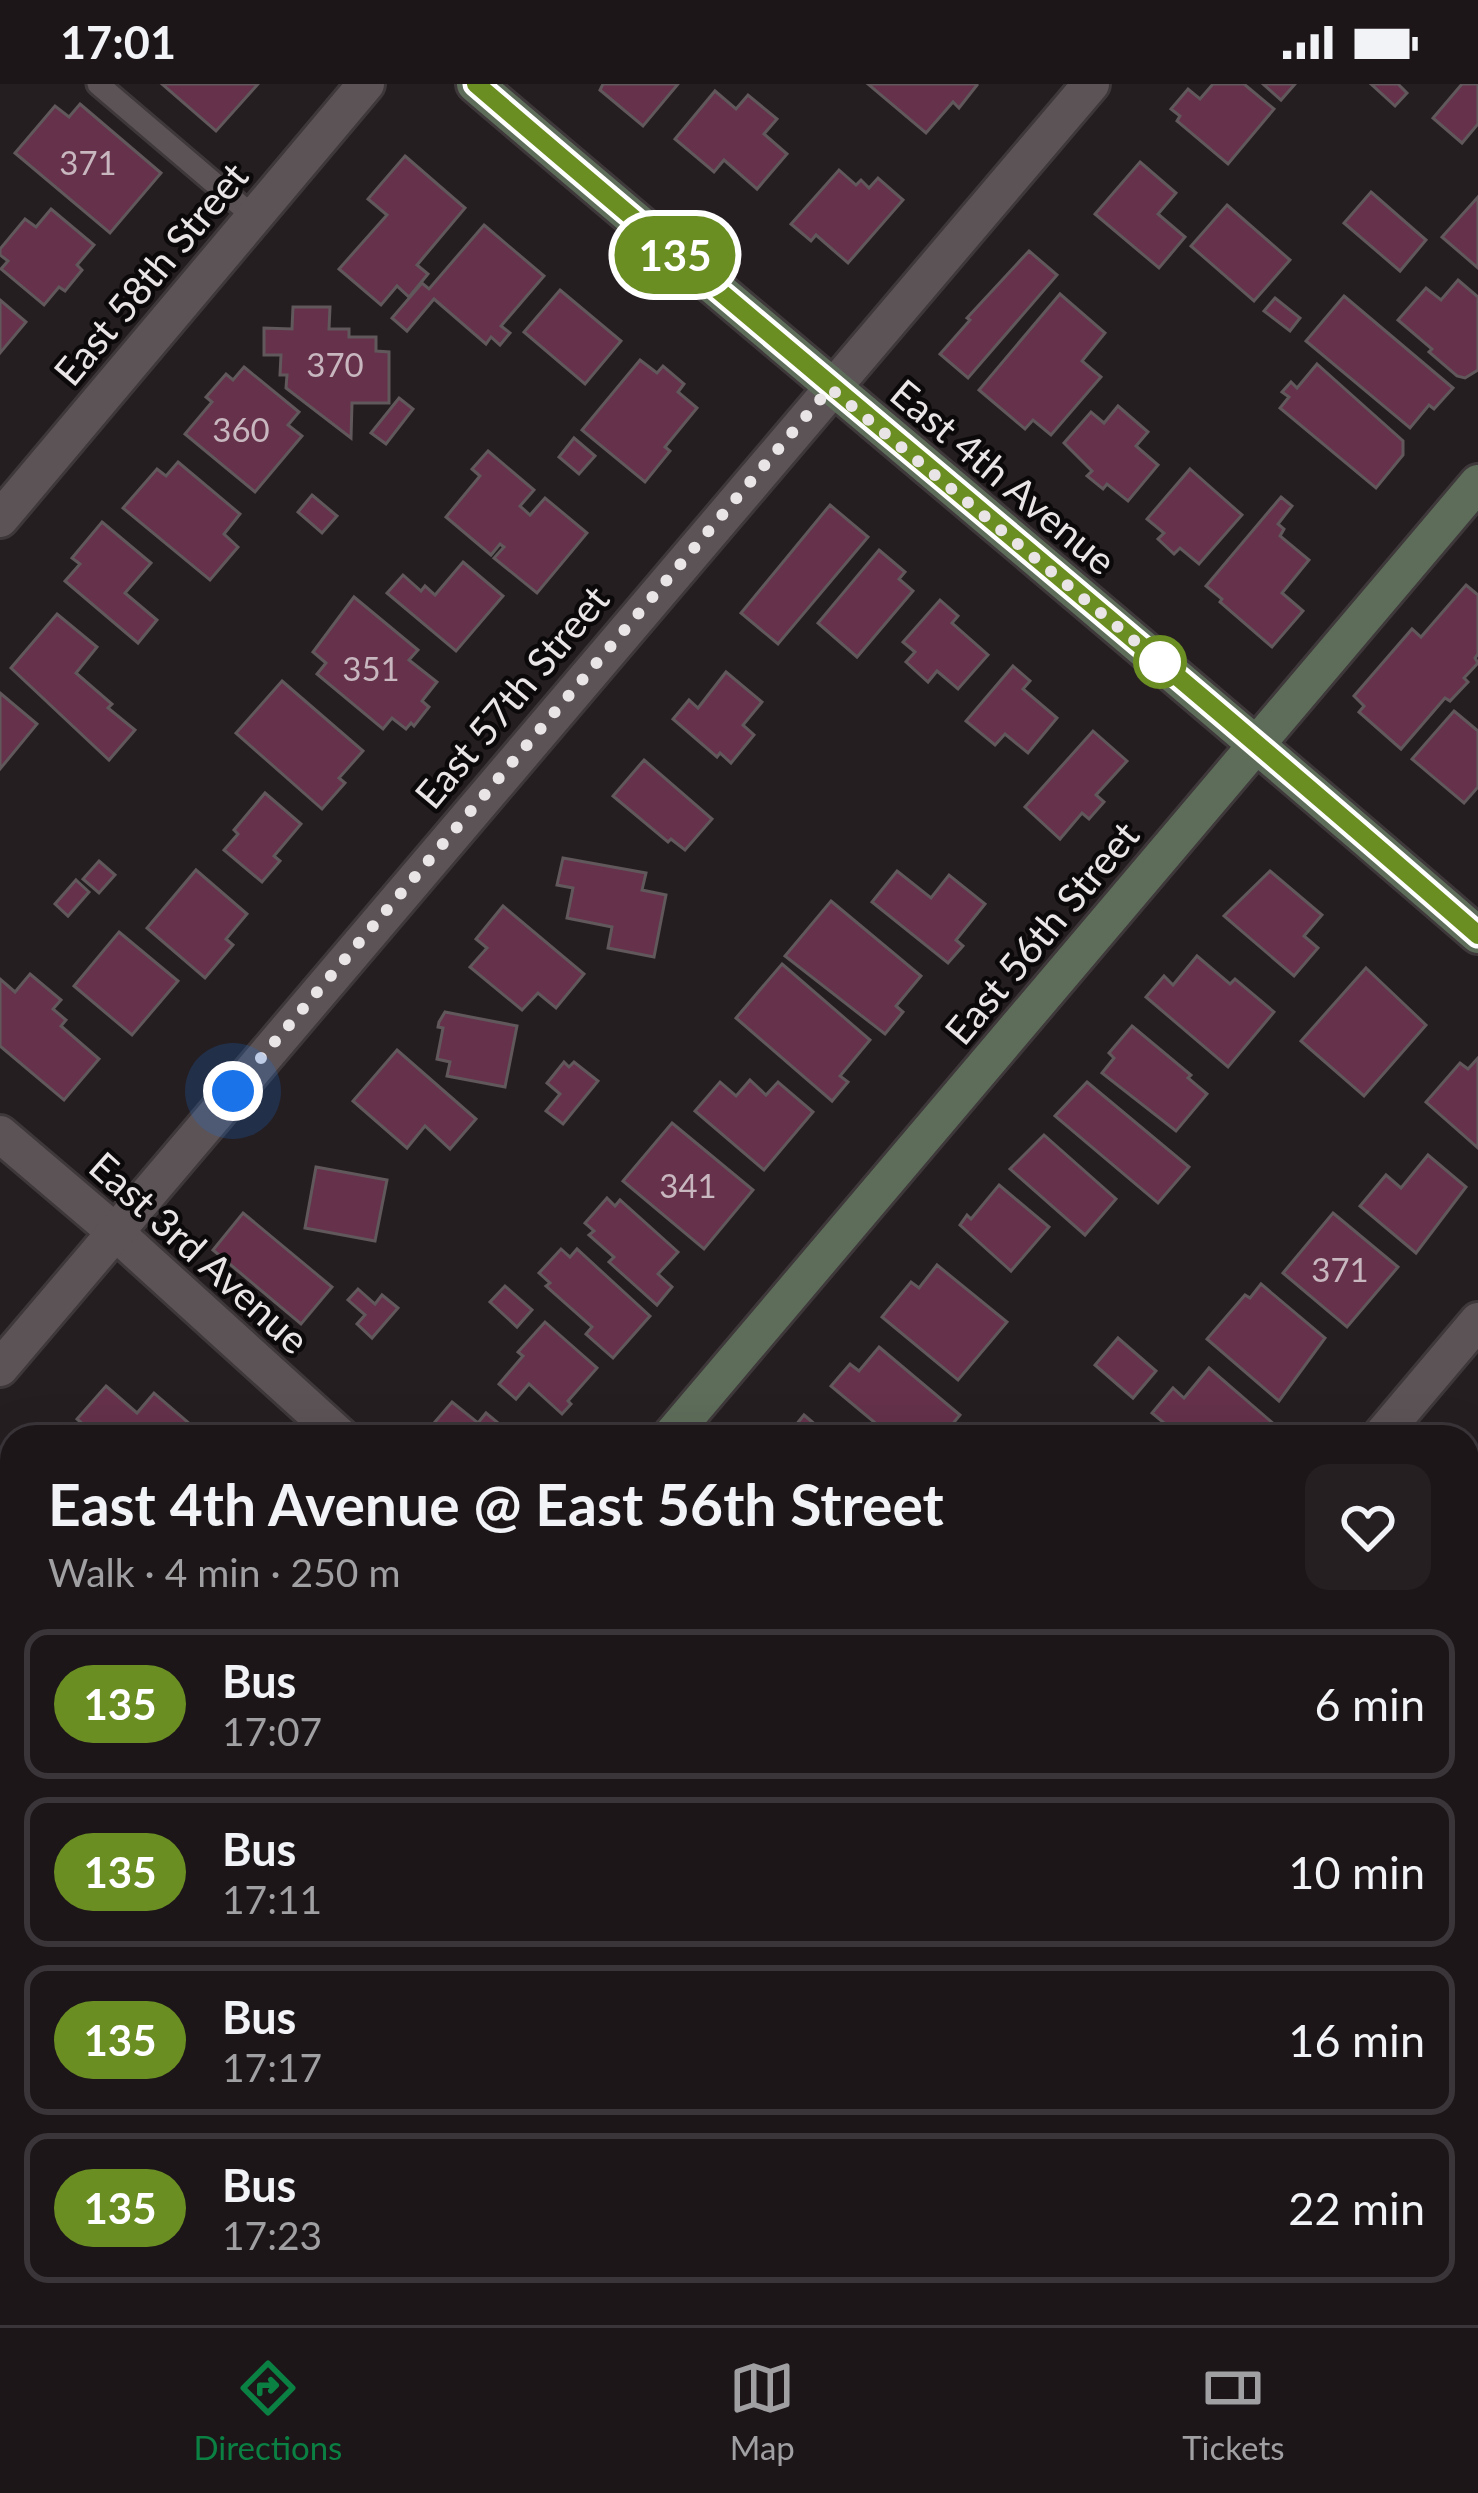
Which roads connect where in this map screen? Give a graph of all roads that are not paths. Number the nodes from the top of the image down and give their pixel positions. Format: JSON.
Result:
{"nodes":[{"id":1,"x":98,"y":84,"type":"edge"},
{"id":2,"x":366,"y":84,"type":"edge"},
{"id":3,"x":476,"y":84,"type":"edge"},
{"id":4,"x":1091,"y":84,"type":"edge"},
{"id":5,"x":254,"y":218,"type":"junction"},
{"id":6,"x":830,"y":388,"type":"junction"},
{"id":7,"x":1478,"y":483,"type":"edge"},
{"id":8,"x":0,"y":519,"type":"edge"},
{"id":9,"x":1257,"y":744,"type":"junction"},
{"id":10,"x":1478,"y":935,"type":"edge"},
{"id":11,"x":0,"y":1134,"type":"edge"},
{"id":12,"x":114,"y":1231,"type":"junction"},
{"id":13,"x":1478,"y":1321,"type":"edge"},
{"id":14,"x":0,"y":1368,"type":"edge"},
{"id":15,"x":328,"y":1425,"type":"edge"},
{"id":16,"x":680,"y":1425,"type":"edge"},
{"id":17,"x":1391,"y":1425,"type":"edge"}],
"edges":[{"from":1,"to":5,"type":"lane"},
{"from":2,"to":5,"type":"street","name":"East 58th Street"},
{"from":3,"to":6,"type":"main road","name":"East 4th Avenue"},
{"from":4,"to":6,"type":"street","name":"East 57th Street"},
{"from":5,"to":8,"type":"street","name":"East 58th Street"},
{"from":6,"to":9,"type":"main road","name":"East 4th Avenue"},
{"from":6,"to":12,"type":"street","name":"East 57th Street"},
{"from":7,"to":9,"type":"main road","name":"East 56th Street"},
{"from":9,"to":10,"type":"main road","name":"East 4th Avenue"},
{"from":9,"to":16,"type":"main road","name":"East 56th Street"},
{"from":11,"to":12,"type":"street","name":"East 3rd Avenue"},
{"from":12,"to":14,"type":"street","name":"East 57th Street"},
{"from":12,"to":15,"type":"street","name":"East 3rd Avenue"},
{"from":13,"to":17,"type":"street"}]}
